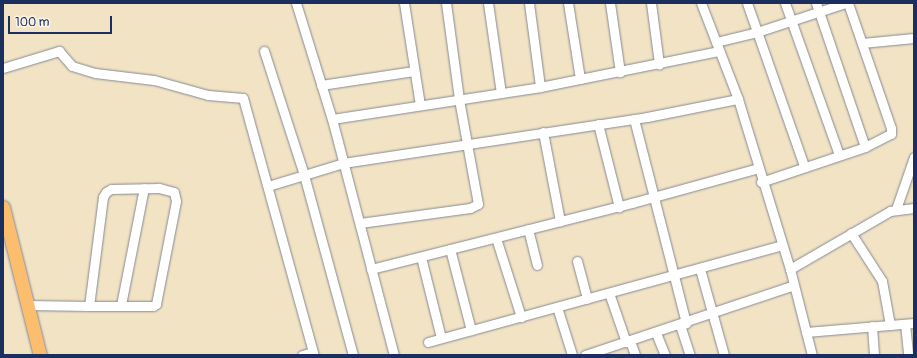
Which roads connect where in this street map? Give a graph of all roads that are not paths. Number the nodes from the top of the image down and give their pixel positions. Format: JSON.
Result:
{"nodes":[{"id":1,"x":296,"y":3,"type":"edge"},
{"id":2,"x":404,"y":3,"type":"edge"},
{"id":3,"x":446,"y":3,"type":"edge"},
{"id":4,"x":488,"y":3,"type":"edge"},
{"id":5,"x":529,"y":3,"type":"edge"},
{"id":6,"x":568,"y":3,"type":"edge"},
{"id":7,"x":610,"y":3,"type":"edge"},
{"id":8,"x":651,"y":3,"type":"edge"},
{"id":9,"x":701,"y":3,"type":"edge"},
{"id":10,"x":747,"y":3,"type":"edge"},
{"id":11,"x":785,"y":3,"type":"edge"},
{"id":12,"x":845,"y":3,"type":"edge"},
{"id":13,"x":848,"y":3,"type":"edge"},
{"id":14,"x":818,"y":7,"type":"edge"},
{"id":15,"x":792,"y":21,"type":"junction"},
{"id":16,"x":757,"y":32,"type":"junction"},
{"id":17,"x":914,"y":38,"type":"edge"},
{"id":18,"x":716,"y":42,"type":"junction"},
{"id":19,"x":862,"y":43,"type":"junction"},
{"id":20,"x":264,"y":52,"type":"dead end"},
{"id":21,"x":719,"y":52,"type":"junction"},
{"id":22,"x":659,"y":64,"type":"junction"},
{"id":23,"x":3,"y":68,"type":"edge"},
{"id":24,"x":414,"y":71,"type":"junction"},
{"id":25,"x":620,"y":72,"type":"junction"},
{"id":26,"x":580,"y":79,"type":"junction"},
{"id":27,"x":321,"y":85,"type":"junction"},
{"id":28,"x":540,"y":87,"type":"junction"},
{"id":29,"x":500,"y":93,"type":"junction"},
{"id":30,"x":459,"y":99,"type":"junction"},
{"id":31,"x":738,"y":99,"type":"junction"},
{"id":32,"x":420,"y":105,"type":"junction"},
{"id":33,"x":332,"y":119,"type":"junction"},
{"id":34,"x":634,"y":119,"type":"junction"},
{"id":35,"x":598,"y":124,"type":"junction"},
{"id":36,"x":543,"y":132,"type":"junction"},
{"id":37,"x":468,"y":144,"type":"junction"},
{"id":38,"x":865,"y":147,"type":"junction"},
{"id":39,"x":839,"y":155,"type":"junction"},
{"id":40,"x":914,"y":157,"type":"edge"},
{"id":41,"x":343,"y":163,"type":"junction"},
{"id":42,"x":804,"y":166,"type":"junction"},
{"id":43,"x":758,"y":168,"type":"junction"},
{"id":44,"x":304,"y":174,"type":"junction"},
{"id":45,"x":761,"y":182,"type":"junction"},
{"id":46,"x":268,"y":186,"type":"junction"},
{"id":47,"x":144,"y":188,"type":"junction"},
{"id":48,"x":654,"y":197,"type":"junction"},
{"id":49,"x":3,"y":207,"type":"edge"},
{"id":50,"x":618,"y":207,"type":"junction"},
{"id":51,"x":914,"y":208,"type":"edge"},
{"id":52,"x":896,"y":209,"type":"junction"},
{"id":53,"x":560,"y":221,"type":"junction"},
{"id":54,"x":360,"y":223,"type":"junction"},
{"id":55,"x":528,"y":230,"type":"junction"},
{"id":56,"x":6,"y":231,"type":"edge"},
{"id":57,"x":851,"y":233,"type":"junction"},
{"id":58,"x":496,"y":238,"type":"junction"},
{"id":59,"x":782,"y":246,"type":"junction"},
{"id":60,"x":450,"y":249,"type":"junction"},
{"id":61,"x":421,"y":257,"type":"junction"},
{"id":62,"x":577,"y":260,"type":"dead end"},
{"id":63,"x":537,"y":265,"type":"dead end"},
{"id":64,"x":700,"y":269,"type":"junction"},
{"id":65,"x":790,"y":269,"type":"junction"},
{"id":66,"x":371,"y":270,"type":"junction"},
{"id":67,"x":674,"y":276,"type":"junction"},
{"id":68,"x":794,"y":285,"type":"junction"},
{"id":69,"x":609,"y":293,"type":"junction"},
{"id":70,"x":588,"y":299,"type":"junction"},
{"id":71,"x":28,"y":305,"type":"junction"},
{"id":72,"x":121,"y":305,"type":"junction"},
{"id":73,"x":89,"y":306,"type":"junction"},
{"id":74,"x":557,"y":307,"type":"junction"},
{"id":75,"x":711,"y":315,"type":"junction"},
{"id":76,"x":520,"y":317,"type":"junction"},
{"id":77,"x":909,"y":323,"type":"edge"},
{"id":78,"x":683,"y":324,"type":"junction"},
{"id":79,"x":890,"y":325,"type":"junction"},
{"id":80,"x":872,"y":326,"type":"junction"},
{"id":81,"x":471,"y":330,"type":"junction"},
{"id":82,"x":806,"y":332,"type":"junction"},
{"id":83,"x":656,"y":333,"type":"junction"},
{"id":84,"x":441,"y":338,"type":"junction"},
{"id":85,"x":428,"y":342,"type":"dead end"},
{"id":86,"x":628,"y":342,"type":"junction"},
{"id":87,"x":313,"y":354,"type":"edge"},
{"id":88,"x":40,"y":355,"type":"edge"},
{"id":89,"x":302,"y":355,"type":"edge"},
{"id":90,"x":353,"y":355,"type":"edge"},
{"id":91,"x":394,"y":355,"type":"edge"},
{"id":92,"x":572,"y":355,"type":"edge"},
{"id":93,"x":585,"y":355,"type":"edge"},
{"id":94,"x":635,"y":355,"type":"edge"},
{"id":95,"x":665,"y":355,"type":"edge"},
{"id":96,"x":690,"y":355,"type":"edge"},
{"id":97,"x":724,"y":355,"type":"edge"},
{"id":98,"x":812,"y":355,"type":"edge"},
{"id":99,"x":874,"y":355,"type":"edge"},
{"id":100,"x":908,"y":355,"type":"edge"}],
"edges":[{"from":1,"to":27,"type":"street"},
{"from":2,"to":24,"type":"street"},
{"from":3,"to":30,"type":"street"},
{"from":4,"to":29,"type":"street"},
{"from":5,"to":28,"type":"street"},
{"from":6,"to":26,"type":"street"},
{"from":7,"to":25,"type":"street"},
{"from":8,"to":22,"type":"street"},
{"from":9,"to":18,"type":"street"},
{"from":10,"to":16,"type":"street"},
{"from":11,"to":15,"type":"street"},
{"from":12,"to":14,"type":"street"},
{"from":13,"to":19,"type":"street"},
{"from":14,"to":15,"type":"street"},
{"from":14,"to":38,"type":"street"},
{"from":15,"to":16,"type":"street"},
{"from":15,"to":39,"type":"street"},
{"from":16,"to":18,"type":"street"},
{"from":16,"to":42,"type":"street"},
{"from":17,"to":19,"type":"street"},
{"from":18,"to":21,"type":"street"},
{"from":19,"to":38,"type":"street"},
{"from":20,"to":44,"type":"street"},
{"from":21,"to":22,"type":"street"},
{"from":21,"to":31,"type":"street"},
{"from":22,"to":25,"type":"street"},
{"from":23,"to":46,"type":"street"},
{"from":24,"to":27,"type":"street"},
{"from":24,"to":32,"type":"street"},
{"from":25,"to":26,"type":"street"},
{"from":26,"to":28,"type":"street"},
{"from":27,"to":33,"type":"street"},
{"from":28,"to":29,"type":"street"},
{"from":29,"to":30,"type":"street"},
{"from":30,"to":32,"type":"street"},
{"from":30,"to":37,"type":"street"},
{"from":31,"to":34,"type":"street"},
{"from":31,"to":43,"type":"street"},
{"from":32,"to":33,"type":"street"},
{"from":33,"to":41,"type":"street"},
{"from":34,"to":35,"type":"street"},
{"from":34,"to":48,"type":"street"},
{"from":35,"to":36,"type":"street"},
{"from":35,"to":50,"type":"street"},
{"from":36,"to":37,"type":"street"},
{"from":36,"to":53,"type":"street"},
{"from":37,"to":41,"type":"street"},
{"from":37,"to":54,"type":"street"},
{"from":38,"to":39,"type":"street"},
{"from":39,"to":42,"type":"street"},
{"from":40,"to":52,"type":"street"},
{"from":41,"to":44,"type":"street"},
{"from":41,"to":54,"type":"street"},
{"from":42,"to":45,"type":"street"},
{"from":43,"to":45,"type":"street"},
{"from":43,"to":48,"type":"street"},
{"from":44,"to":46,"type":"street"},
{"from":44,"to":90,"type":"street"},
{"from":45,"to":59,"type":"street"},
{"from":46,"to":87,"type":"street"},
{"from":47,"to":72,"type":"street"},
{"from":47,"to":72,"type":"street"},
{"from":47,"to":73,"type":"street"},
{"from":48,"to":50,"type":"street"},
{"from":48,"to":67,"type":"street"},
{"from":49,"to":56,"type":"highway"},
{"from":50,"to":53,"type":"street"},
{"from":51,"to":52,"type":"street"},
{"from":52,"to":57,"type":"street"},
{"from":53,"to":55,"type":"street"},
{"from":54,"to":66,"type":"street"},
{"from":55,"to":58,"type":"street"},
{"from":55,"to":63,"type":"street"},
{"from":56,"to":71,"type":"highway"},
{"from":57,"to":65,"type":"street"},
{"from":57,"to":79,"type":"street"},
{"from":58,"to":60,"type":"street"},
{"from":58,"to":76,"type":"street"},
{"from":59,"to":64,"type":"street"},
{"from":59,"to":65,"type":"street"},
{"from":60,"to":61,"type":"street"},
{"from":60,"to":81,"type":"street"},
{"from":61,"to":66,"type":"street"},
{"from":61,"to":84,"type":"street"},
{"from":62,"to":70,"type":"street"},
{"from":64,"to":67,"type":"street"},
{"from":64,"to":75,"type":"street"},
{"from":65,"to":68,"type":"street"},
{"from":66,"to":91,"type":"street"},
{"from":67,"to":69,"type":"street"},
{"from":67,"to":78,"type":"street"},
{"from":68,"to":75,"type":"street"},
{"from":68,"to":82,"type":"street"},
{"from":69,"to":70,"type":"street"},
{"from":69,"to":86,"type":"street"},
{"from":70,"to":74,"type":"street"},
{"from":71,"to":73,"type":"street"},
{"from":71,"to":88,"type":"highway"},
{"from":72,"to":73,"type":"street"},
{"from":74,"to":76,"type":"street"},
{"from":74,"to":92,"type":"street"},
{"from":75,"to":78,"type":"street"},
{"from":75,"to":97,"type":"street"},
{"from":76,"to":81,"type":"street"},
{"from":77,"to":79,"type":"street"},
{"from":77,"to":100,"type":"street"},
{"from":78,"to":83,"type":"street"},
{"from":78,"to":96,"type":"street"},
{"from":79,"to":80,"type":"street"},
{"from":80,"to":82,"type":"street"},
{"from":80,"to":99,"type":"street"},
{"from":81,"to":84,"type":"street"},
{"from":82,"to":98,"type":"street"},
{"from":83,"to":86,"type":"street"},
{"from":83,"to":95,"type":"street"},
{"from":84,"to":85,"type":"street"},
{"from":86,"to":93,"type":"street"},
{"from":86,"to":94,"type":"street"},
{"from":87,"to":89,"type":"street"}]}
